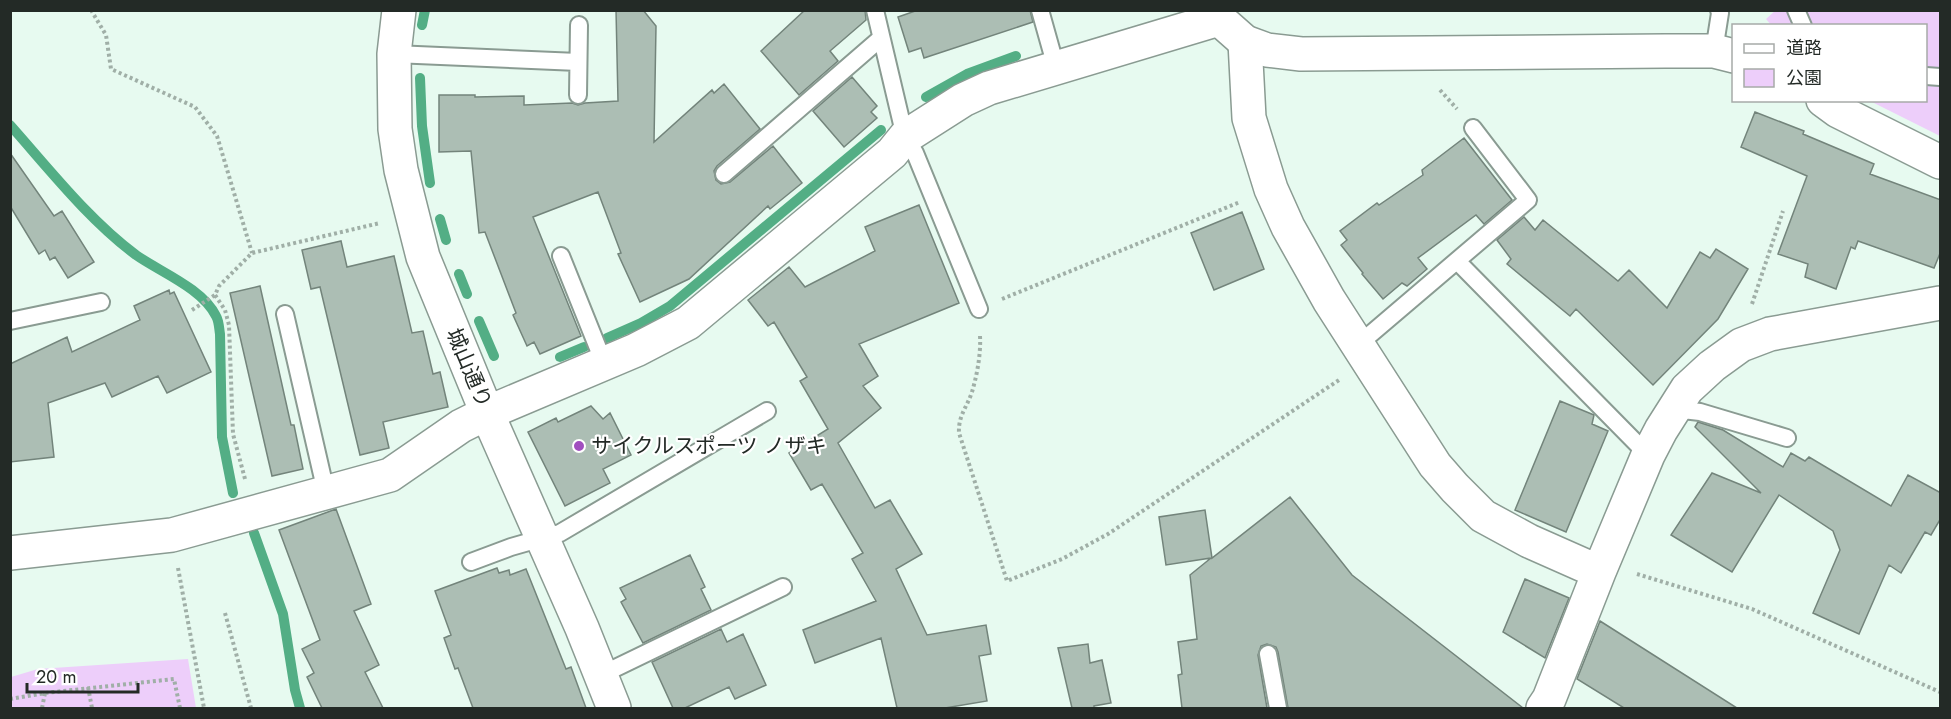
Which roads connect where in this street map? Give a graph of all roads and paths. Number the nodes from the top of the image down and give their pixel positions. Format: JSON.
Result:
{"nodes":[{"id":1,"x":92,"y":10,"type":"edge"},
{"id":2,"x":399,"y":10,"type":"edge"},
{"id":3,"x":875,"y":10,"type":"edge"},
{"id":4,"x":1040,"y":10,"type":"edge"},
{"id":5,"x":1796,"y":10,"type":"edge"},
{"id":6,"x":1720,"y":11,"type":"edge"},
{"id":7,"x":1217,"y":15,"type":"edge"},
{"id":8,"x":1802,"y":24,"type":"edge"},
{"id":9,"x":579,"y":25,"type":"dead end"},
{"id":10,"x":881,"y":38,"type":"junction"},
{"id":11,"x":1245,"y":42,"type":"junction"},
{"id":12,"x":394,"y":54,"type":"junction"},
{"id":13,"x":1429,"y":54,"type":"junction"},
{"id":14,"x":1724,"y":54,"type":"edge"},
{"id":15,"x":578,"y":62,"type":"junction"},
{"id":16,"x":1056,"y":67,"type":"junction"},
{"id":17,"x":578,"y":95,"type":"dead end"},
{"id":18,"x":1826,"y":102,"type":"edge"},
{"id":19,"x":1473,"y":128,"type":"joint"},
{"id":20,"x":905,"y":137,"type":"junction"},
{"id":21,"x":1941,"y":162,"type":"edge"},
{"id":22,"x":723,"y":174,"type":"dead end"},
{"id":23,"x":1271,"y":189,"type":"junction"},
{"id":24,"x":1783,"y":210,"type":"dead end"},
{"id":25,"x":252,"y":253,"type":"dead end"},
{"id":26,"x":561,"y":256,"type":"dead end"},
{"id":27,"x":1457,"y":261,"type":"junction"},
{"id":28,"x":215,"y":295,"type":"dead end"},
{"id":29,"x":101,"y":302,"type":"dead end"},
{"id":30,"x":1941,"y":303,"type":"edge"},
{"id":31,"x":978,"y":309,"type":"junction"},
{"id":32,"x":192,"y":310,"type":"dead end"},
{"id":33,"x":1749,"y":312,"type":"dead end"},
{"id":34,"x":285,"y":314,"type":"dead end"},
{"id":35,"x":10,"y":321,"type":"edge"},
{"id":36,"x":1363,"y":352,"type":"junction"},
{"id":37,"x":604,"y":363,"type":"junction"},
{"id":38,"x":1674,"y":409,"type":"junction"},
{"id":39,"x":767,"y":411,"type":"dead end"},
{"id":40,"x":487,"y":413,"type":"junction"},
{"id":41,"x":1787,"y":438,"type":"dead end"},
{"id":42,"x":1648,"y":455,"type":"junction"},
{"id":43,"x":326,"y":492,"type":"junction"},
{"id":44,"x":172,"y":535,"type":"junction"},
{"id":45,"x":543,"y":538,"type":"junction"},
{"id":46,"x":10,"y":553,"type":"edge"},
{"id":47,"x":471,"y":561,"type":"dead end"},
{"id":48,"x":1599,"y":572,"type":"junction"},
{"id":49,"x":783,"y":587,"type":"dead end"},
{"id":50,"x":225,"y":613,"type":"dead end"},
{"id":51,"x":1268,"y":654,"type":"dead end"},
{"id":52,"x":601,"y":675,"type":"junction"},
{"id":53,"x":88,"y":687,"type":"junction"},
{"id":54,"x":1941,"y":692,"type":"edge"},
{"id":55,"x":45,"y":693,"type":"junction"},
{"id":56,"x":10,"y":699,"type":"edge"},
{"id":57,"x":1552,"y":705,"type":"edge"},
{"id":58,"x":42,"y":708,"type":"edge"},
{"id":59,"x":92,"y":708,"type":"edge"},
{"id":60,"x":180,"y":708,"type":"edge"},
{"id":61,"x":204,"y":708,"type":"edge"},
{"id":62,"x":251,"y":708,"type":"edge"},
{"id":63,"x":615,"y":708,"type":"edge"},
{"id":64,"x":1278,"y":708,"type":"edge"}],
"edges":[{"from":1,"to":25,"type":"path"},
{"from":2,"to":12,"type":"street","name":"城山通り"},
{"from":3,"to":10,"type":"lane"},
{"from":4,"to":16,"type":"lane"},
{"from":5,"to":8,"type":"lane"},
{"from":6,"to":14,"type":"lane"},
{"from":7,"to":11,"type":"street"},
{"from":7,"to":16,"type":"street"},
{"from":9,"to":15,"type":"lane"},
{"from":10,"to":20,"type":"lane"},
{"from":10,"to":22,"type":"lane"},
{"from":11,"to":13,"type":"street"},
{"from":11,"to":23,"type":"street"},
{"from":12,"to":15,"type":"lane"},
{"from":12,"to":40,"type":"street","name":"城山通り"},
{"from":13,"to":14,"type":"street"},
{"from":13,"to":19,"type":"path"},
{"from":15,"to":17,"type":"lane"},
{"from":16,"to":20,"type":"street"},
{"from":18,"to":21,"type":"street"},
{"from":19,"to":27,"type":"lane"},
{"from":20,"to":31,"type":"lane"},
{"from":20,"to":37,"type":"street"},
{"from":23,"to":31,"type":"path"},
{"from":23,"to":36,"type":"street"},
{"from":24,"to":33,"type":"path"},
{"from":26,"to":37,"type":"lane"},
{"from":27,"to":36,"type":"lane"},
{"from":27,"to":42,"type":"lane"},
{"from":28,"to":32,"type":"path"},
{"from":29,"to":35,"type":"lane"},
{"from":30,"to":38,"type":"street"},
{"from":31,"to":36,"type":"path"},
{"from":34,"to":43,"type":"lane"},
{"from":36,"to":48,"type":"street"},
{"from":37,"to":40,"type":"street"},
{"from":38,"to":41,"type":"lane"},
{"from":38,"to":42,"type":"street"},
{"from":39,"to":45,"type":"lane"},
{"from":40,"to":43,"type":"street"},
{"from":40,"to":45,"type":"street","name":"城山通り"},
{"from":42,"to":48,"type":"street"},
{"from":43,"to":44,"type":"street"},
{"from":44,"to":46,"type":"street"},
{"from":44,"to":61,"type":"path"},
{"from":45,"to":47,"type":"lane"},
{"from":45,"to":52,"type":"street","name":"城山通り"},
{"from":48,"to":54,"type":"path"},
{"from":48,"to":57,"type":"street"},
{"from":49,"to":52,"type":"lane"},
{"from":50,"to":62,"type":"path"},
{"from":51,"to":64,"type":"lane"},
{"from":52,"to":63,"type":"street","name":"城山通り"},
{"from":53,"to":55,"type":"path"},
{"from":53,"to":59,"type":"path"},
{"from":53,"to":60,"type":"path"},
{"from":55,"to":56,"type":"path"},
{"from":55,"to":58,"type":"path"}]}
